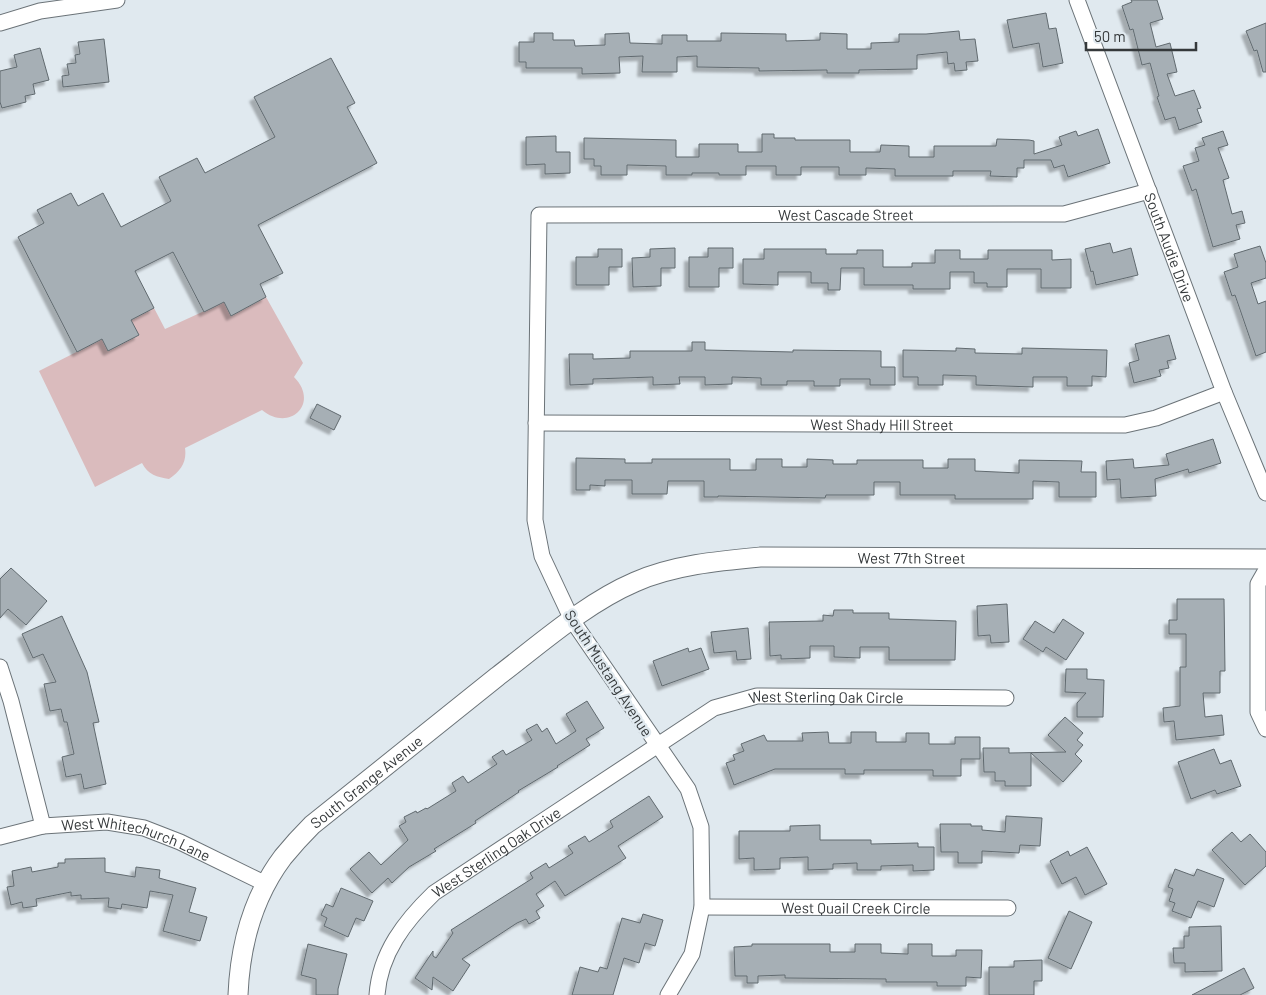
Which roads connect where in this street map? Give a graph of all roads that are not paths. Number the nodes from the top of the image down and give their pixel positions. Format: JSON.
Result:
{"nodes":[{"id":1,"x":117,"y":0,"type":"edge"},
{"id":2,"x":1077,"y":0,"type":"edge"},
{"id":3,"x":0,"y":23,"type":"edge"},
{"id":4,"x":1149,"y":191,"type":"junction"},
{"id":5,"x":539,"y":216,"type":"joint"},
{"id":6,"x":1224,"y":392,"type":"junction"},
{"id":7,"x":536,"y":423,"type":"junction"},
{"id":8,"x":1266,"y":493,"type":"edge"},
{"id":9,"x":1266,"y":559,"type":"edge"},
{"id":10,"x":1266,"y":570,"type":"edge"},
{"id":11,"x":572,"y":620,"type":"junction"},
{"id":12,"x":0,"y":667,"type":"edge"},
{"id":13,"x":1006,"y":698,"type":"dead end"},
{"id":14,"x":1266,"y":728,"type":"edge"},
{"id":15,"x":658,"y":746,"type":"junction"},
{"id":16,"x":43,"y":826,"type":"junction"},
{"id":17,"x":0,"y":837,"type":"edge"},
{"id":18,"x":266,"y":884,"type":"junction"},
{"id":19,"x":702,"y":907,"type":"junction"},
{"id":20,"x":1008,"y":908,"type":"dead end"},
{"id":21,"x":238,"y":995,"type":"edge"},
{"id":22,"x":377,"y":995,"type":"edge"},
{"id":23,"x":668,"y":995,"type":"edge"}],
"edges":[{"from":1,"to":3,"type":"street"},
{"from":2,"to":4,"type":"street","name":"South Audie Drive"},
{"from":4,"to":5,"type":"street","name":"West Cascade Street"},
{"from":4,"to":6,"type":"street","name":"South Audie Drive"},
{"from":5,"to":7,"type":"street","name":"South Mustang Avenue"},
{"from":6,"to":7,"type":"street","name":"West Shady Hill Street"},
{"from":6,"to":8,"type":"street","name":"South Audie Drive"},
{"from":7,"to":11,"type":"street","name":"South Mustang Avenue"},
{"from":9,"to":11,"type":"street","name":"West 77th Street"},
{"from":10,"to":14,"type":"street"},
{"from":11,"to":15,"type":"street","name":"South Mustang Avenue"},
{"from":11,"to":18,"type":"street","name":"South Grange Avenue"},
{"from":12,"to":16,"type":"street"},
{"from":13,"to":15,"type":"street","name":"West Sterling Oak Circle"},
{"from":15,"to":19,"type":"street","name":"South Mustang Avenue"},
{"from":15,"to":22,"type":"street","name":"West Sterling Oak Drive"},
{"from":16,"to":17,"type":"street","name":"West Whitechurch Lane"},
{"from":16,"to":18,"type":"street","name":"West Whitechurch Lane"},
{"from":18,"to":21,"type":"street","name":"South Grange Avenue"},
{"from":19,"to":20,"type":"street","name":"West Quail Creek Circle"},
{"from":19,"to":23,"type":"street","name":"South Mustang Avenue"}]}
